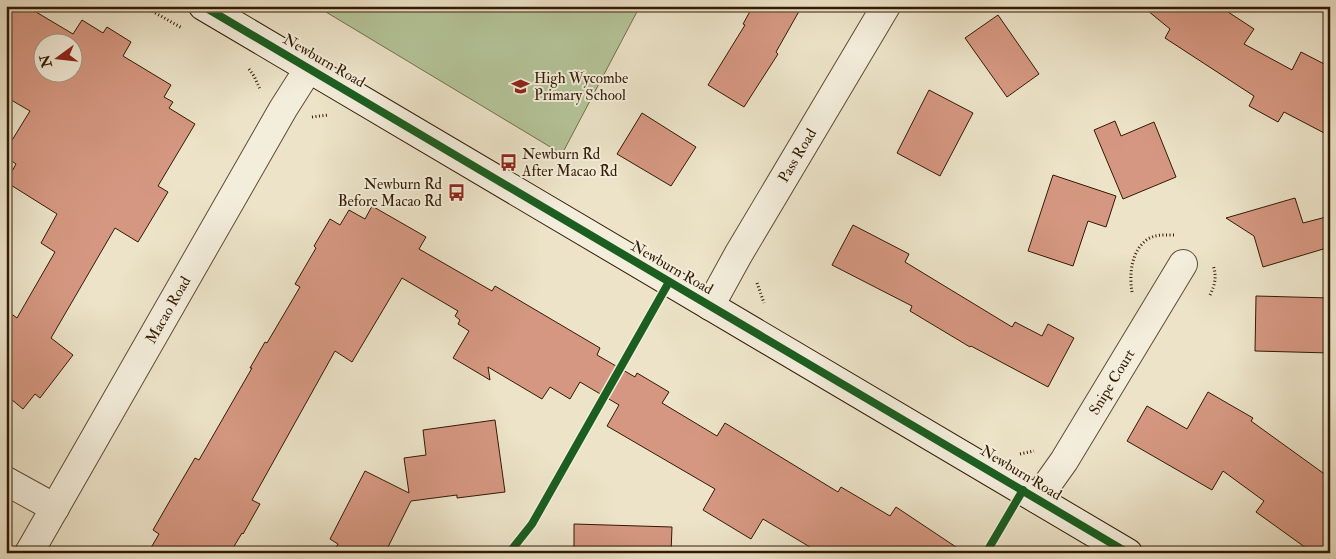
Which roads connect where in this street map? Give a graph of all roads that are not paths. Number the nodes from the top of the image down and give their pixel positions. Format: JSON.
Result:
{"nodes":[{"id":1,"x":203,"y":6,"type":"edge"},
{"id":2,"x":886,"y":6,"type":"edge"},
{"id":3,"x":309,"y":68,"type":"junction"},
{"id":4,"x":1183,"y":264,"type":"dead end"},
{"id":5,"x":710,"y":306,"type":"junction"},
{"id":6,"x":6,"y":481,"type":"edge"},
{"id":7,"x":1037,"y":499,"type":"junction"},
{"id":8,"x":55,"y":508,"type":"junction"},
{"id":9,"x":29,"y":553,"type":"edge"},
{"id":10,"x":1128,"y":553,"type":"edge"}],
"edges":[{"from":1,"to":3,"type":"street","name":"Newburn Road"},
{"from":2,"to":5,"type":"street","name":"Pass Road"},
{"from":3,"to":5,"type":"street","name":"Newburn Road"},
{"from":3,"to":8,"type":"street","name":"Macao Road"},
{"from":4,"to":7,"type":"street","name":"Snipe Court"},
{"from":5,"to":7,"type":"street","name":"Newburn Road"},
{"from":6,"to":8,"type":"street"},
{"from":7,"to":10,"type":"street","name":"Newburn Road"},
{"from":8,"to":9,"type":"street","name":"Macao Road"}]}
